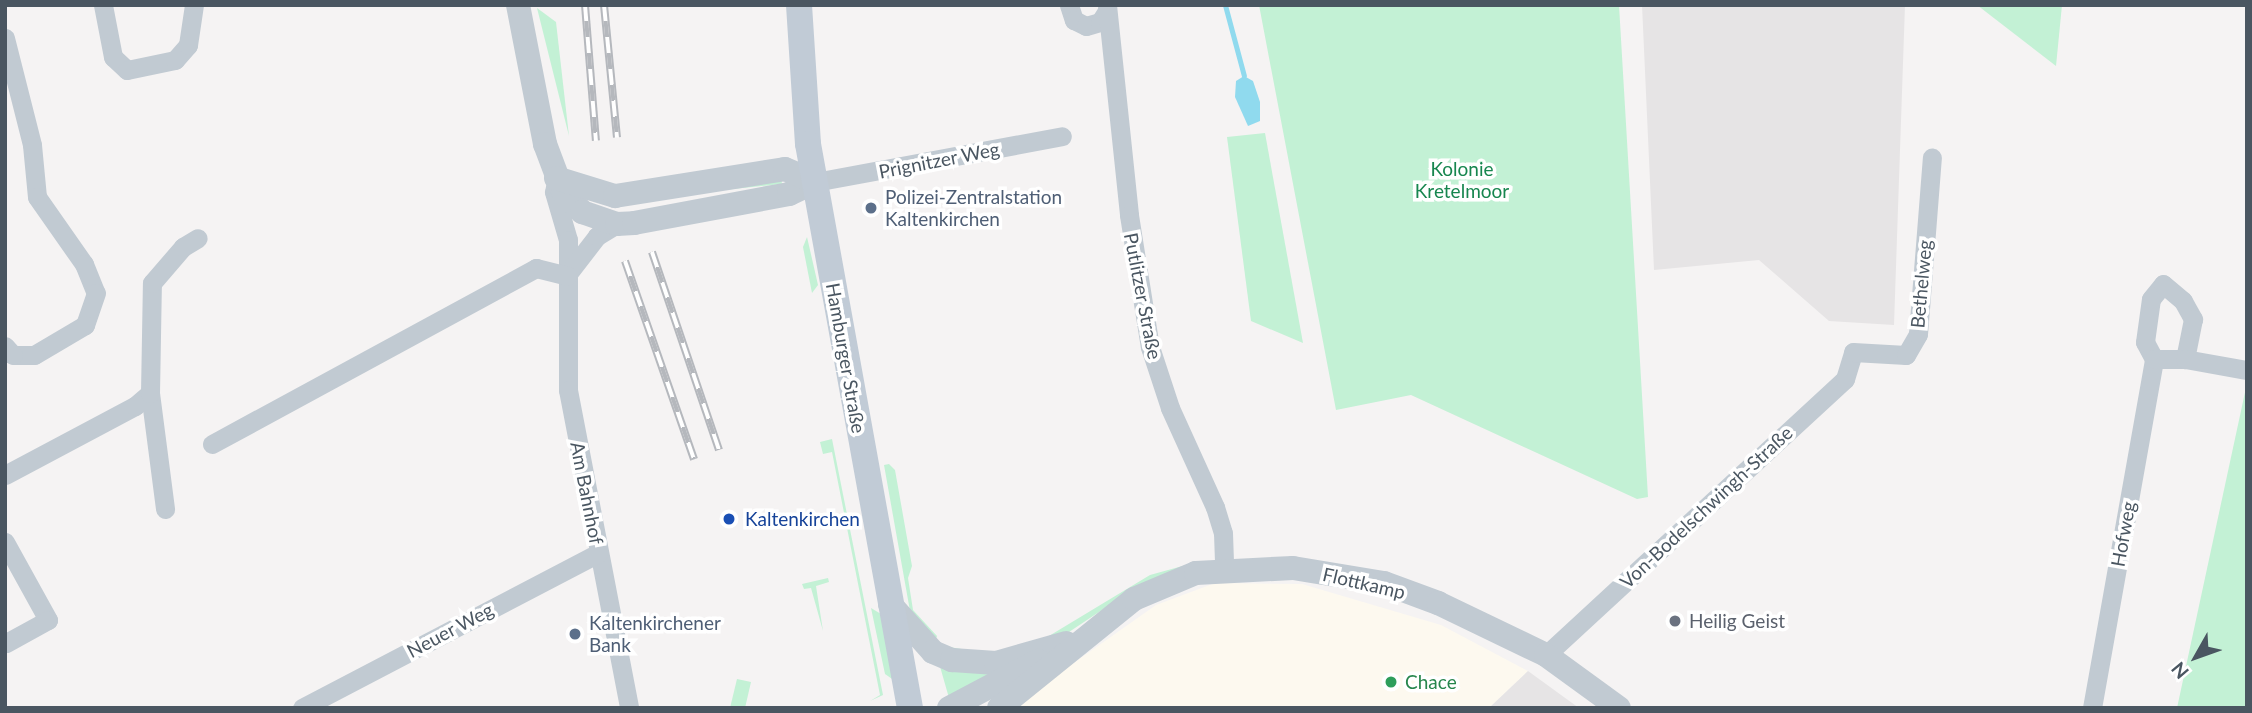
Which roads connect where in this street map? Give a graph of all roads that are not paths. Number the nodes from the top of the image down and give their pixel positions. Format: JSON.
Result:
{"nodes":[{"id":1,"x":103,"y":5,"type":"edge"},
{"id":2,"x":194,"y":5,"type":"edge"},
{"id":3,"x":518,"y":5,"type":"edge"},
{"id":4,"x":799,"y":5,"type":"edge"},
{"id":5,"x":1069,"y":5,"type":"edge"},
{"id":6,"x":1107,"y":8,"type":"edge"},
{"id":7,"x":5,"y":38,"type":"edge"},
{"id":8,"x":1062,"y":136,"type":"dead end"},
{"id":9,"x":1932,"y":158,"type":"dead end"},
{"id":10,"x":564,"y":180,"type":"junction"},
{"id":11,"x":815,"y":181,"type":"junction"},
{"id":12,"x":615,"y":196,"type":"junction"},
{"id":13,"x":584,"y":215,"type":"junction"},
{"id":14,"x":617,"y":224,"type":"junction"},
{"id":15,"x":198,"y":238,"type":"dead end"},
{"id":16,"x":575,"y":246,"type":"junction"},
{"id":17,"x":567,"y":276,"type":"junction"},
{"id":18,"x":5,"y":346,"type":"edge"},
{"id":19,"x":1853,"y":352,"type":"joint"},
{"id":20,"x":2154,"y":359,"type":"junction"},
{"id":21,"x":2185,"y":359,"type":"junction"},
{"id":22,"x":2247,"y":370,"type":"edge"},
{"id":23,"x":149,"y":393,"type":"junction"},
{"id":24,"x":212,"y":443,"type":"dead end"},
{"id":25,"x":5,"y":475,"type":"edge"},
{"id":26,"x":165,"y":509,"type":"dead end"},
{"id":27,"x":5,"y":542,"type":"edge"},
{"id":28,"x":598,"y":553,"type":"junction"},
{"id":29,"x":1224,"y":569,"type":"junction"},
{"id":30,"x":890,"y":604,"type":"junction"},
{"id":31,"x":1093,"y":629,"type":"junction"},
{"id":32,"x":6,"y":643,"type":"edge"},
{"id":33,"x":1066,"y":643,"type":"junction"},
{"id":34,"x":1546,"y":655,"type":"junction"},
{"id":35,"x":302,"y":708,"type":"edge"},
{"id":36,"x":629,"y":708,"type":"edge"},
{"id":37,"x":910,"y":708,"type":"edge"},
{"id":38,"x":949,"y":708,"type":"edge"},
{"id":39,"x":999,"y":708,"type":"edge"},
{"id":40,"x":1619,"y":708,"type":"edge"},
{"id":41,"x":2092,"y":708,"type":"edge"}],
"edges":[{"from":1,"to":2,"type":"street"},
{"from":3,"to":10,"type":"street"},
{"from":4,"to":11,"type":"main road","name":"Hamburger Straße"},
{"from":5,"to":6,"type":"street","name":"Putlitzer Straße"},
{"from":6,"to":29,"type":"street","name":"Putlitzer Straße"},
{"from":7,"to":18,"type":"street"},
{"from":8,"to":11,"type":"street","name":"Prignitzer Weg"},
{"from":9,"to":19,"type":"street","name":"Bethelweg"},
{"from":10,"to":12,"type":"street"},
{"from":10,"to":13,"type":"street"},
{"from":10,"to":16,"type":"street"},
{"from":11,"to":12,"type":"street"},
{"from":11,"to":14,"type":"street"},
{"from":11,"to":30,"type":"main road","name":"Hamburger Straße"},
{"from":12,"to":13,"type":"street"},
{"from":13,"to":14,"type":"street"},
{"from":13,"to":16,"type":"street"},
{"from":14,"to":16,"type":"street"},
{"from":15,"to":23,"type":"street"},
{"from":16,"to":17,"type":"street"},
{"from":17,"to":24,"type":"street"},
{"from":17,"to":28,"type":"street","name":"Am Bahnhof"},
{"from":19,"to":34,"type":"street","name":"Von-Bodelschwingh-Straße"},
{"from":20,"to":21,"type":"street"},
{"from":20,"to":21,"type":"street","name":"Hofweg"},
{"from":20,"to":41,"type":"street","name":"Hofweg"},
{"from":21,"to":22,"type":"street"},
{"from":23,"to":25,"type":"street"},
{"from":23,"to":26,"type":"street"},
{"from":27,"to":32,"type":"street"},
{"from":28,"to":35,"type":"street","name":"Neuer Weg"},
{"from":28,"to":36,"type":"street","name":"Am Bahnhof"},
{"from":29,"to":31,"type":"street","name":"Flottkamp"},
{"from":29,"to":34,"type":"street","name":"Flottkamp"},
{"from":30,"to":33,"type":"street"},
{"from":30,"to":37,"type":"main road","name":"Hamburger Straße"},
{"from":31,"to":33,"type":"street","name":"Flottkamp"},
{"from":31,"to":39,"type":"street","name":"Flottkamp"},
{"from":33,"to":38,"type":"street","name":"Flottkamp"},
{"from":34,"to":40,"type":"street","name":"Flottkamp"}]}
